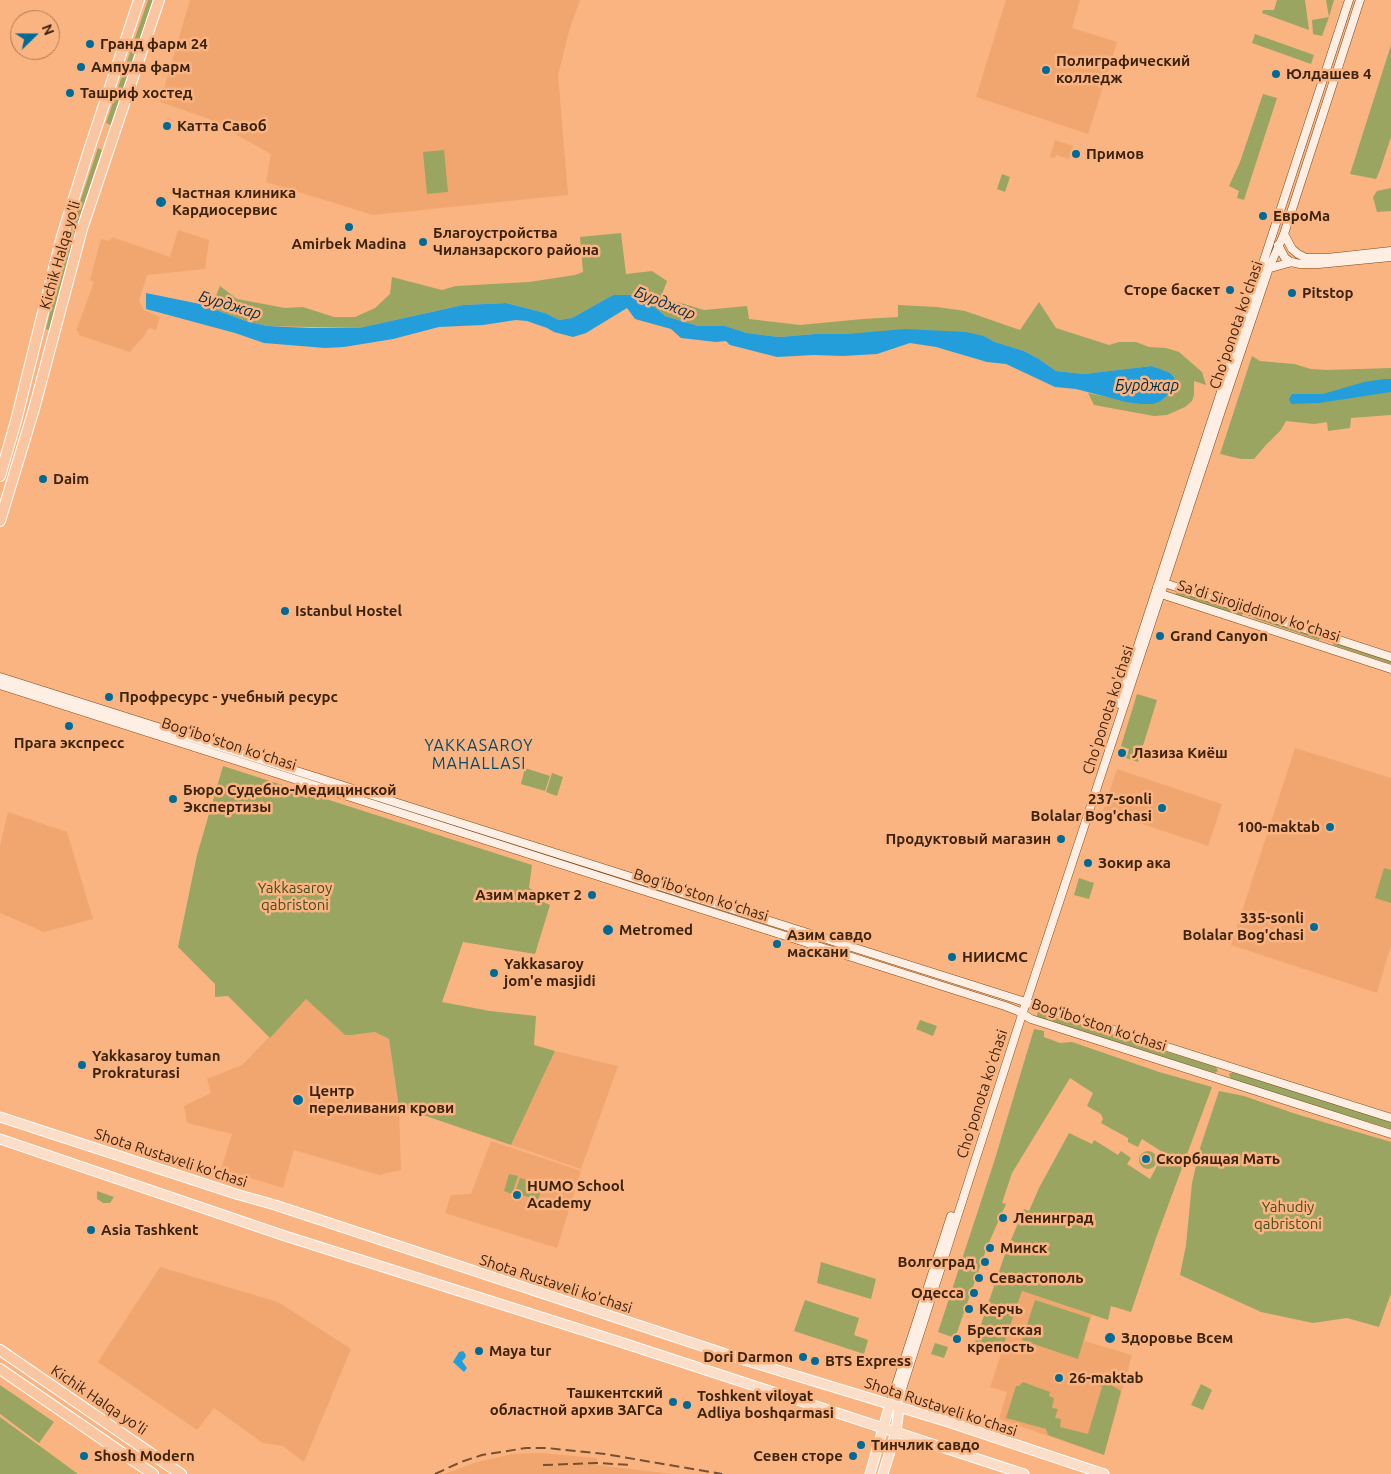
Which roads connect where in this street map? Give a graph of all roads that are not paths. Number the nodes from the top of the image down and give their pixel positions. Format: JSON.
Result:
{"nodes":[{"id":1,"x":139,"y":0,"type":"edge"},
{"id":2,"x":159,"y":0,"type":"edge"},
{"id":3,"x":1349,"y":0,"type":"edge"},
{"id":4,"x":1360,"y":0,"type":"edge"},
{"id":5,"x":1326,"y":73,"type":"junction"},
{"id":6,"x":1335,"y":76,"type":"junction"},
{"id":7,"x":95,"y":132,"type":"junction"},
{"id":8,"x":112,"y":137,"type":"junction"},
{"id":9,"x":1274,"y":231,"type":"junction"},
{"id":10,"x":1284,"y":234,"type":"junction"},
{"id":11,"x":1279,"y":247,"type":"junction"},
{"id":12,"x":1391,"y":251,"type":"edge"},
{"id":13,"x":1391,"y":257,"type":"edge"},
{"id":14,"x":1306,"y":258,"type":"junction"},
{"id":15,"x":1291,"y":262,"type":"junction"},
{"id":16,"x":1270,"y":268,"type":"junction"},
{"id":17,"x":1261,"y":271,"type":"junction"},
{"id":18,"x":1228,"y":382,"type":"junction"},
{"id":19,"x":20,"y":405,"type":"junction"},
{"id":20,"x":34,"y":409,"type":"junction"},
{"id":21,"x":0,"y":476,"type":"edge"},
{"id":22,"x":0,"y":521,"type":"edge"},
{"id":23,"x":1161,"y":588,"type":"junction"},
{"id":24,"x":1391,"y":657,"type":"edge"},
{"id":25,"x":1391,"y":668,"type":"edge"},
{"id":26,"x":0,"y":677,"type":"edge"},
{"id":27,"x":0,"y":686,"type":"edge"},
{"id":28,"x":1024,"y":1002,"type":"junction"},
{"id":29,"x":1020,"y":1013,"type":"junction"},
{"id":30,"x":1225,"y":1066,"type":"junction"},
{"id":31,"x":1220,"y":1080,"type":"junction"},
{"id":32,"x":0,"y":1117,"type":"edge"},
{"id":33,"x":1391,"y":1118,"type":"edge"},
{"id":34,"x":1391,"y":1134,"type":"edge"},
{"id":35,"x":0,"y":1139,"type":"edge"},
{"id":36,"x":937,"y":1269,"type":"junction"},
{"id":37,"x":0,"y":1350,"type":"edge"},
{"id":38,"x":0,"y":1369,"type":"edge"},
{"id":39,"x":890,"y":1404,"type":"junction"},
{"id":40,"x":899,"y":1407,"type":"junction"},
{"id":41,"x":883,"y":1427,"type":"junction"},
{"id":42,"x":896,"y":1432,"type":"junction"},
{"id":43,"x":142,"y":1447,"type":"junction"},
{"id":44,"x":133,"y":1461,"type":"junction"},
{"id":45,"x":153,"y":1474,"type":"edge"},
{"id":46,"x":181,"y":1474,"type":"edge"},
{"id":47,"x":870,"y":1474,"type":"edge"},
{"id":48,"x":883,"y":1474,"type":"edge"},
{"id":49,"x":1024,"y":1474,"type":"edge"},
{"id":50,"x":1104,"y":1474,"type":"edge"}],
"edges":[{"from":1,"to":7,"type":"highway","name":"Kichik Halqa yo'li"},
{"from":2,"to":8,"type":"highway","name":"Kichik Halqa yo'li"},
{"from":3,"to":5,"type":"street","name":"Cho'ponota ko'chasi"},
{"from":4,"to":6,"type":"street","name":"Cho'ponota ko'chasi"},
{"from":5,"to":6,"type":"street"},
{"from":5,"to":9,"type":"street","name":"Cho'ponota ko'chasi"},
{"from":6,"to":10,"type":"street","name":"Cho'ponota ko'chasi"},
{"from":7,"to":8,"type":"highway"},
{"from":7,"to":19,"type":"highway","name":"Kichik Halqa yo'li"},
{"from":8,"to":20,"type":"highway","name":"Kichik Halqa yo'li"},
{"from":9,"to":11,"type":"street"},
{"from":9,"to":17,"type":"street","name":"Cho'ponota ko'chasi"},
{"from":10,"to":11,"type":"street","name":"Cho'ponota ko'chasi"},
{"from":10,"to":14,"type":"street"},
{"from":11,"to":15,"type":"street"},
{"from":11,"to":16,"type":"street","name":"Cho'ponota ko'chasi"},
{"from":12,"to":14,"type":"street"},
{"from":13,"to":15,"type":"street"},
{"from":14,"to":15,"type":"street"},
{"from":15,"to":16,"type":"street"},
{"from":16,"to":17,"type":"street"},
{"from":16,"to":18,"type":"street","name":"Cho'ponota ko'chasi"},
{"from":17,"to":18,"type":"street","name":"Cho'ponota ko'chasi"},
{"from":18,"to":23,"type":"street","name":"Cho'ponota ko'chasi"},
{"from":19,"to":20,"type":"highway"},
{"from":19,"to":21,"type":"highway","name":"Kichik Halqa yo'li"},
{"from":20,"to":22,"type":"highway","name":"Kichik Halqa yo'li"},
{"from":23,"to":24,"type":"street","name":"Sa'di Sirojiddinov ko'chasi"},
{"from":23,"to":25,"type":"street","name":"Sa'di Sirojiddinov ko'chasi"},
{"from":23,"to":28,"type":"street","name":"Cho'ponota ko'chasi"},
{"from":26,"to":28,"type":"street","name":"Bogʻiboʻston koʻchasi"},
{"from":27,"to":29,"type":"street","name":"Bogʻiboʻston koʻchasi"},
{"from":28,"to":29,"type":"street","name":"Cho'ponota ko'chasi"},
{"from":28,"to":30,"type":"street","name":"Bogʻiboʻston koʻchasi"},
{"from":29,"to":31,"type":"street","name":"Bogʻiboʻston koʻchasi"},
{"from":29,"to":36,"type":"street","name":"Cho'ponota ko'chasi"},
{"from":30,"to":31,"type":"street"},
{"from":30,"to":33,"type":"street","name":"Bogʻiboʻston koʻchasi"},
{"from":31,"to":34,"type":"street","name":"Bogʻiboʻston koʻchasi"},
{"from":32,"to":39,"type":"main road","name":"Shota Rustaveli ko'chasi"},
{"from":35,"to":41,"type":"main road"},
{"from":36,"to":39,"type":"street","name":"Cho'ponota ko'chasi"},
{"from":36,"to":40,"type":"street","name":"Cho'ponota ko'chasi"},
{"from":37,"to":43,"type":"highway","name":"Kichik Halqa yo'li"},
{"from":38,"to":44,"type":"highway","name":"Kichik Halqa yo'li"},
{"from":39,"to":40,"type":"main road","name":"Shota Rustaveli ko'chasi"},
{"from":39,"to":41,"type":"main road","name":"Cho'ponota ko'chasi"},
{"from":40,"to":42,"type":"main road","name":"Cho'ponota ko'chasi"},
{"from":40,"to":50,"type":"main road","name":"Shota Rustaveli ko'chasi"},
{"from":41,"to":42,"type":"main road"},
{"from":41,"to":47,"type":"main road","name":"Cho'ponota ko'chasi"},
{"from":42,"to":48,"type":"main road","name":"Cho'ponota ko'chasi"},
{"from":42,"to":49,"type":"main road"},
{"from":43,"to":44,"type":"highway"},
{"from":43,"to":46,"type":"highway","name":"Kichik Halqa yo'li"},
{"from":44,"to":45,"type":"highway","name":"Kichik Halqa yo'li"}]}
